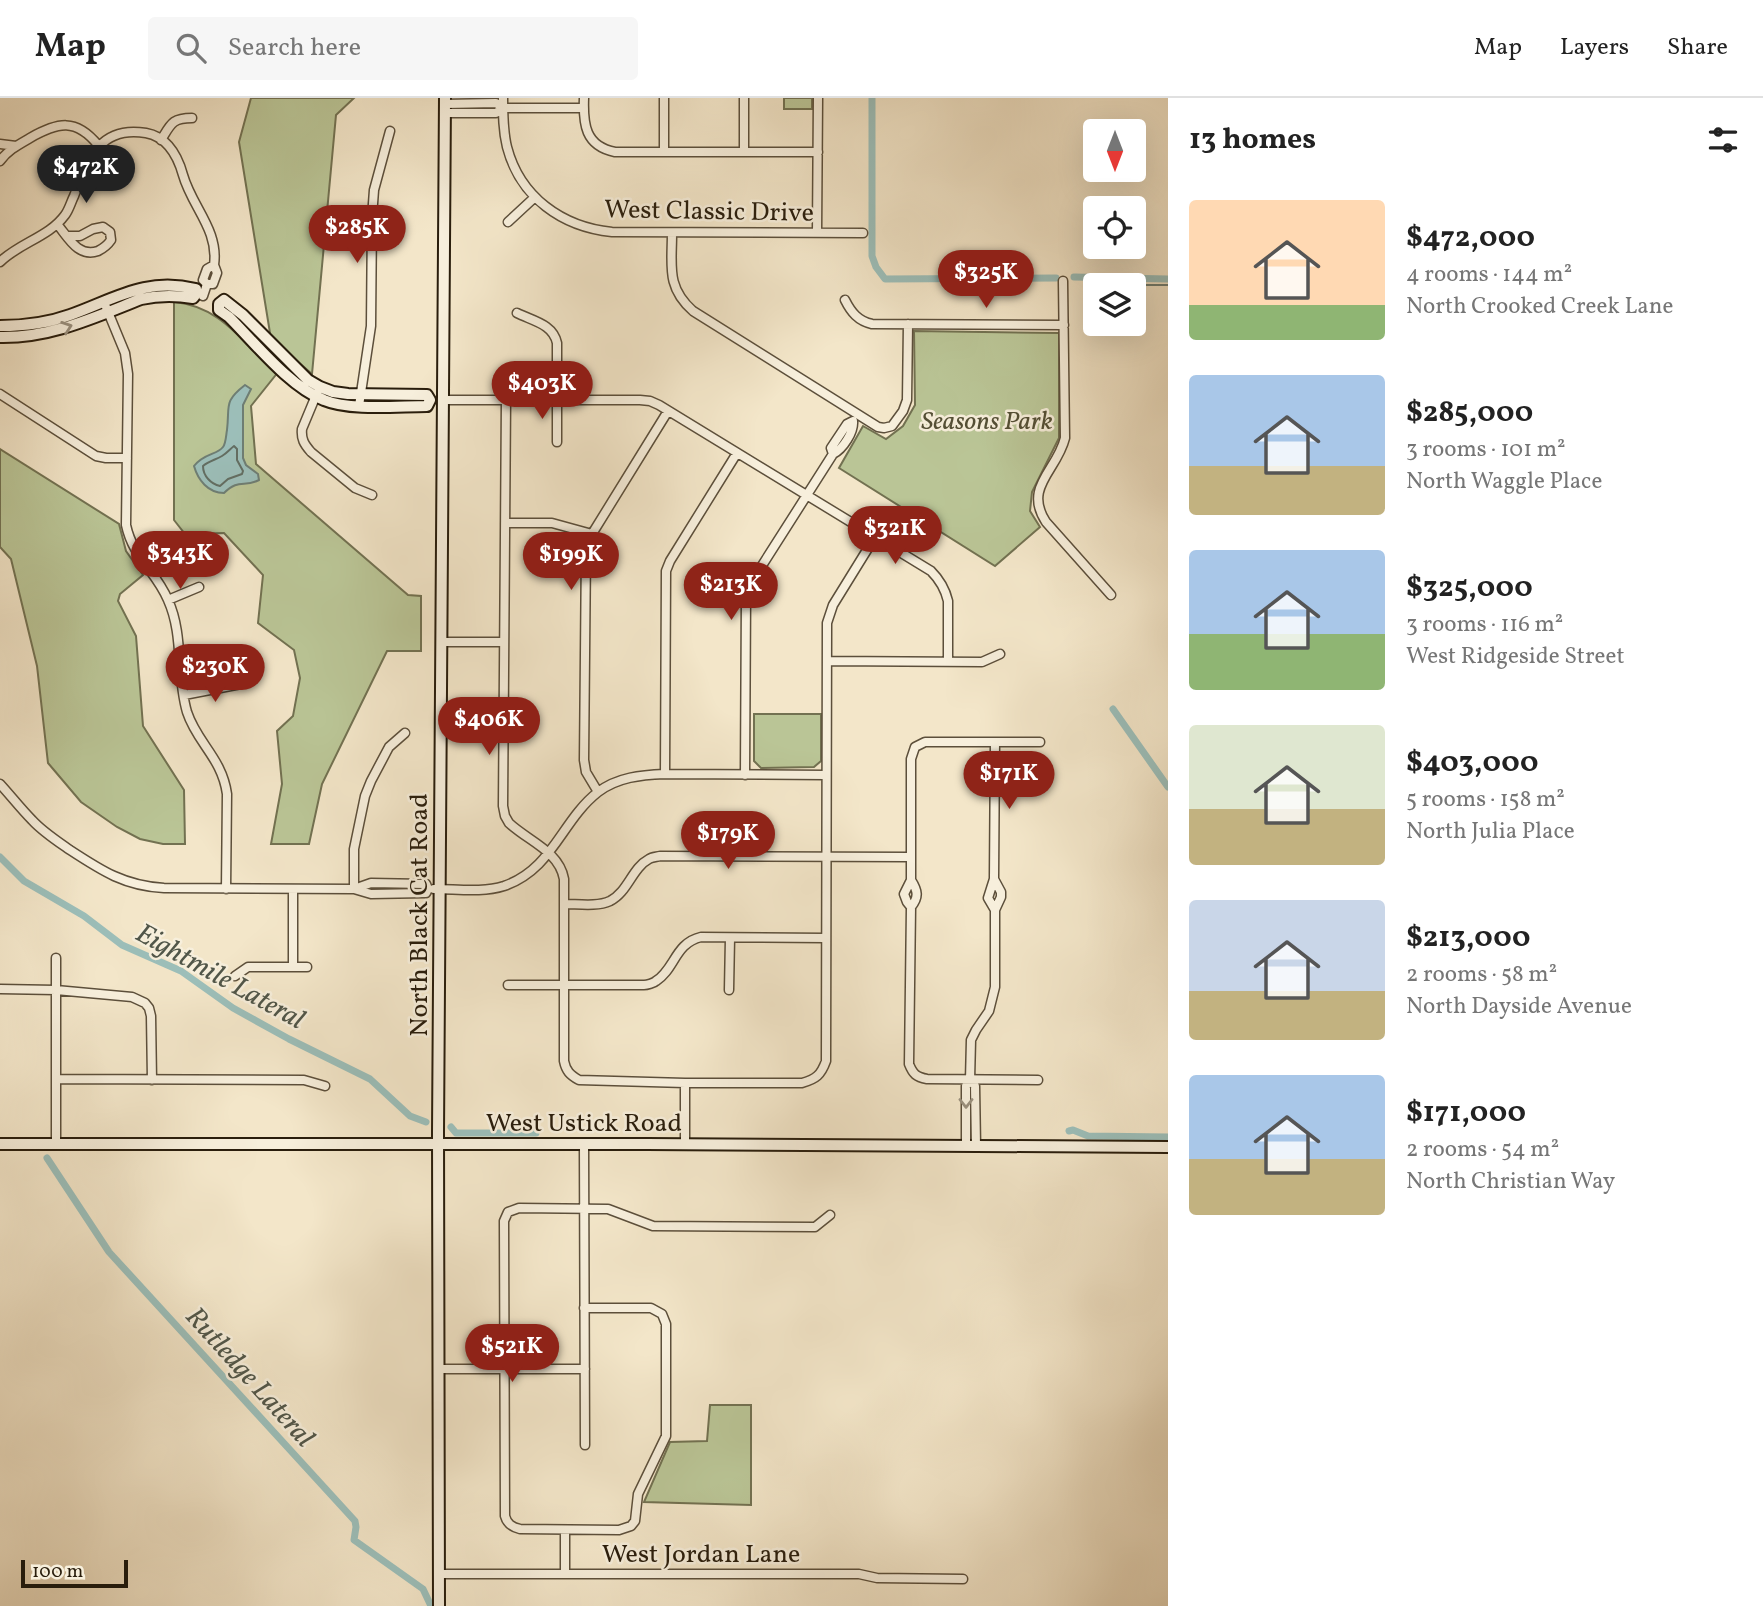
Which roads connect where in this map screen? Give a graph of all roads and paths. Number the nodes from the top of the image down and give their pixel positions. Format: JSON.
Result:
{"nodes":[{"id":1,"x":503,"y":98,"type":"edge"},
{"id":2,"x":584,"y":98,"type":"edge"},
{"id":3,"x":664,"y":98,"type":"edge"},
{"id":4,"x":744,"y":98,"type":"edge"},
{"id":5,"x":818,"y":98,"type":"edge"},
{"id":6,"x":444,"y":105,"type":"edge"},
{"id":7,"x":503,"y":108,"type":"junction"},
{"id":8,"x":584,"y":108,"type":"junction"},
{"id":9,"x":192,"y":118,"type":"dead end"},
{"id":10,"x":390,"y":131,"type":"dead end"},
{"id":11,"x":162,"y":140,"type":"junction"},
{"id":12,"x":0,"y":144,"type":"edge"},
{"id":13,"x":98,"y":145,"type":"junction"},
{"id":14,"x":16,"y":146,"type":"junction"},
{"id":15,"x":664,"y":152,"type":"junction"},
{"id":16,"x":744,"y":152,"type":"junction"},
{"id":17,"x":818,"y":152,"type":"junction"},
{"id":18,"x":0,"y":161,"type":"edge"},
{"id":19,"x":535,"y":197,"type":"junction"},
{"id":20,"x":508,"y":222,"type":"dead end"},
{"id":21,"x":57,"y":224,"type":"junction"},
{"id":22,"x":672,"y":233,"type":"junction"},
{"id":23,"x":817,"y":233,"type":"junction"},
{"id":24,"x":863,"y":233,"type":"dead end"},
{"id":25,"x":67,"y":236,"type":"junction"},
{"id":26,"x":0,"y":262,"type":"edge"},
{"id":27,"x":1063,"y":281,"type":"dead end"},
{"id":28,"x":202,"y":291,"type":"junction"},
{"id":29,"x":845,"y":300,"type":"dead end"},
{"id":30,"x":106,"y":307,"type":"junction"},
{"id":31,"x":517,"y":313,"type":"dead end"},
{"id":32,"x":908,"y":324,"type":"junction"},
{"id":33,"x":1064,"y":325,"type":"junction"},
{"id":34,"x":0,"y":326,"type":"edge"},
{"id":35,"x":0,"y":337,"type":"edge"},
{"id":36,"x":318,"y":392,"type":"junction"},
{"id":37,"x":0,"y":394,"type":"edge"},
{"id":38,"x":360,"y":400,"type":"junction"},
{"id":39,"x":443,"y":400,"type":"junction"},
{"id":40,"x":506,"y":400,"type":"junction"},
{"id":41,"x":557,"y":400,"type":"junction"},
{"id":42,"x":668,"y":411,"type":"junction"},
{"id":43,"x":855,"y":417,"type":"junction"},
{"id":44,"x":557,"y":442,"type":"dead end"},
{"id":45,"x":737,"y":453,"type":"junction"},
{"id":46,"x":127,"y":458,"type":"junction"},
{"id":47,"x":372,"y":495,"type":"dead end"},
{"id":48,"x":806,"y":495,"type":"junction"},
{"id":49,"x":505,"y":523,"type":"junction"},
{"id":50,"x":592,"y":534,"type":"junction"},
{"id":51,"x":875,"y":537,"type":"junction"},
{"id":52,"x":199,"y":587,"type":"dead end"},
{"id":53,"x":1111,"y":595,"type":"dead end"},
{"id":54,"x":168,"y":600,"type":"junction"},
{"id":55,"x":442,"y":642,"type":"junction"},
{"id":56,"x":504,"y":642,"type":"junction"},
{"id":57,"x":1000,"y":654,"type":"dead end"},
{"id":58,"x":827,"y":661,"type":"junction"},
{"id":59,"x":948,"y":661,"type":"junction"},
{"id":60,"x":241,"y":684,"type":"dead end"},
{"id":61,"x":184,"y":695,"type":"junction"},
{"id":62,"x":405,"y":733,"type":"dead end"},
{"id":63,"x":995,"y":742,"type":"junction"},
{"id":64,"x":1040,"y":742,"type":"dead end"},
{"id":65,"x":665,"y":774,"type":"junction"},
{"id":66,"x":745,"y":775,"type":"junction"},
{"id":67,"x":826,"y":775,"type":"junction"},
{"id":68,"x":0,"y":784,"type":"edge"},
{"id":69,"x":598,"y":792,"type":"junction"},
{"id":70,"x":549,"y":853,"type":"junction"},
{"id":71,"x":826,"y":857,"type":"junction"},
{"id":72,"x":911,"y":857,"type":"junction"},
{"id":73,"x":226,"y":889,"type":"junction"},
{"id":74,"x":293,"y":889,"type":"junction"},
{"id":75,"x":354,"y":889,"type":"junction"},
{"id":76,"x":441,"y":889,"type":"junction"},
{"id":77,"x":564,"y":904,"type":"junction"},
{"id":78,"x":730,"y":937,"type":"junction"},
{"id":79,"x":826,"y":938,"type":"junction"},
{"id":80,"x":56,"y":958,"type":"dead end"},
{"id":81,"x":293,"y":966,"type":"junction"},
{"id":82,"x":307,"y":967,"type":"dead end"},
{"id":83,"x":235,"y":976,"type":"dead end"},
{"id":84,"x":508,"y":985,"type":"dead end"},
{"id":85,"x":564,"y":985,"type":"junction"},
{"id":86,"x":0,"y":989,"type":"edge"},
{"id":87,"x":56,"y":990,"type":"junction"},
{"id":88,"x":729,"y":990,"type":"dead end"},
{"id":89,"x":57,"y":1079,"type":"junction"},
{"id":90,"x":152,"y":1080,"type":"junction"},
{"id":91,"x":970,"y":1080,"type":"junction"},
{"id":92,"x":1038,"y":1080,"type":"dead end"},
{"id":93,"x":685,"y":1083,"type":"junction"},
{"id":94,"x":325,"y":1086,"type":"dead end"},
{"id":95,"x":0,"y":1144,"type":"edge"},
{"id":96,"x":56,"y":1144,"type":"junction"},
{"id":97,"x":439,"y":1145,"type":"junction"},
{"id":98,"x":584,"y":1145,"type":"junction"},
{"id":99,"x":685,"y":1145,"type":"junction"},
{"id":100,"x":971,"y":1146,"type":"junction"},
{"id":101,"x":1168,"y":1147,"type":"edge"},
{"id":102,"x":584,"y":1208,"type":"junction"},
{"id":103,"x":830,"y":1214,"type":"dead end"},
{"id":104,"x":584,"y":1308,"type":"junction"},
{"id":105,"x":439,"y":1369,"type":"junction"},
{"id":106,"x":505,"y":1369,"type":"junction"},
{"id":107,"x":585,"y":1369,"type":"junction"},
{"id":108,"x":585,"y":1445,"type":"dead end"},
{"id":109,"x":565,"y":1530,"type":"junction"},
{"id":110,"x":565,"y":1570,"type":"dead end"},
{"id":111,"x":439,"y":1574,"type":"junction"},
{"id":112,"x":963,"y":1579,"type":"dead end"},
{"id":113,"x":439,"y":1606,"type":"edge"}],
"edges":[{"from":1,"to":7,"type":"street","name":"West Classic Drive"},
{"from":2,"to":8,"type":"street"},
{"from":3,"to":15,"type":"street"},
{"from":4,"to":16,"type":"street"},
{"from":5,"to":17,"type":"street"},
{"from":6,"to":7,"type":"street"},
{"from":6,"to":39,"type":"main road","name":"North Black Cat Road"},
{"from":7,"to":8,"type":"street"},
{"from":7,"to":19,"type":"street","name":"West Classic Drive"},
{"from":8,"to":15,"type":"street"},
{"from":9,"to":11,"type":"street"},
{"from":10,"to":38,"type":"street"},
{"from":11,"to":13,"type":"street"},
{"from":11,"to":28,"type":"street"},
{"from":12,"to":14,"type":"street"},
{"from":13,"to":14,"type":"street"},
{"from":13,"to":21,"type":"street"},
{"from":14,"to":18,"type":"street"},
{"from":15,"to":16,"type":"street"},
{"from":16,"to":17,"type":"street"},
{"from":17,"to":23,"type":"street"},
{"from":19,"to":20,"type":"street"},
{"from":19,"to":22,"type":"street","name":"West Classic Drive"},
{"from":21,"to":25,"type":"street"},
{"from":21,"to":26,"type":"street"},
{"from":22,"to":23,"type":"street","name":"West Classic Drive"},
{"from":22,"to":43,"type":"street"},
{"from":23,"to":24,"type":"street","name":"West Classic Drive"},
{"from":25,"to":25,"type":"street"},
{"from":27,"to":33,"type":"street"},
{"from":28,"to":30,"type":"main road"},
{"from":28,"to":36,"type":"main road"},
{"from":29,"to":32,"type":"street"},
{"from":30,"to":34,"type":"main road"},
{"from":35,"to":30,"type":"main road","one_way":true},
{"from":30,"to":46,"type":"street"},
{"from":31,"to":41,"type":"street"},
{"from":32,"to":33,"type":"street"},
{"from":32,"to":43,"type":"street"},
{"from":33,"to":53,"type":"street"},
{"from":36,"to":38,"type":"main road"},
{"from":36,"to":47,"type":"street"},
{"from":37,"to":46,"type":"street"},
{"from":38,"to":39,"type":"main road"},
{"from":39,"to":40,"type":"street"},
{"from":39,"to":55,"type":"main road","name":"North Black Cat Road"},
{"from":40,"to":41,"type":"street"},
{"from":40,"to":49,"type":"street"},
{"from":41,"to":42,"type":"street"},
{"from":41,"to":44,"type":"street"},
{"from":42,"to":45,"type":"street"},
{"from":42,"to":50,"type":"street"},
{"from":43,"to":48,"type":"street"},
{"from":45,"to":48,"type":"street"},
{"from":45,"to":65,"type":"street"},
{"from":46,"to":54,"type":"street"},
{"from":48,"to":51,"type":"street"},
{"from":48,"to":66,"type":"street"},
{"from":49,"to":50,"type":"street"},
{"from":49,"to":56,"type":"street"},
{"from":50,"to":69,"type":"street"},
{"from":51,"to":58,"type":"street"},
{"from":51,"to":59,"type":"street"},
{"from":52,"to":54,"type":"street"},
{"from":54,"to":61,"type":"street"},
{"from":55,"to":56,"type":"street"},
{"from":55,"to":76,"type":"main road","name":"North Black Cat Road"},
{"from":56,"to":70,"type":"street"},
{"from":57,"to":59,"type":"street"},
{"from":58,"to":59,"type":"street"},
{"from":58,"to":67,"type":"street"},
{"from":60,"to":61,"type":"street"},
{"from":61,"to":73,"type":"street"},
{"from":62,"to":75,"type":"street"},
{"from":63,"to":64,"type":"street"},
{"from":63,"to":72,"type":"street"},
{"from":63,"to":91,"type":"street"},
{"from":65,"to":66,"type":"street"},
{"from":65,"to":69,"type":"street"},
{"from":66,"to":67,"type":"street"},
{"from":67,"to":71,"type":"street"},
{"from":68,"to":73,"type":"street"},
{"from":69,"to":70,"type":"street"},
{"from":70,"to":76,"type":"street"},
{"from":70,"to":77,"type":"street"},
{"from":71,"to":72,"type":"street"},
{"from":71,"to":77,"type":"street"},
{"from":71,"to":79,"type":"street"},
{"from":72,"to":91,"type":"street"},
{"from":73,"to":74,"type":"street"},
{"from":74,"to":75,"type":"street"},
{"from":74,"to":81,"type":"street"},
{"from":75,"to":76,"type":"street"},
{"from":76,"to":97,"type":"main road","name":"North Black Cat Road"},
{"from":77,"to":85,"type":"street"},
{"from":78,"to":79,"type":"street"},
{"from":78,"to":85,"type":"street"},
{"from":78,"to":88,"type":"street"},
{"from":79,"to":93,"type":"street"},
{"from":80,"to":87,"type":"street"},
{"from":81,"to":82,"type":"street"},
{"from":81,"to":83,"type":"street"},
{"from":84,"to":85,"type":"street"},
{"from":85,"to":93,"type":"street"},
{"from":86,"to":87,"type":"street"},
{"from":87,"to":89,"type":"street"},
{"from":87,"to":90,"type":"street"},
{"from":89,"to":90,"type":"street"},
{"from":89,"to":96,"type":"street"},
{"from":90,"to":94,"type":"street"},
{"from":91,"to":92,"type":"street"},
{"from":91,"to":100,"type":"street"},
{"from":93,"to":99,"type":"street"},
{"from":95,"to":96,"type":"main road","name":"West Ustick Road"},
{"from":96,"to":97,"type":"main road","name":"West Ustick Road"},
{"from":97,"to":98,"type":"main road","name":"West Ustick Road"},
{"from":97,"to":105,"type":"main road","name":"North Black Cat Road"},
{"from":98,"to":99,"type":"main road","name":"West Ustick Road"},
{"from":98,"to":102,"type":"street"},
{"from":99,"to":100,"type":"main road","name":"West Ustick Road"},
{"from":100,"to":101,"type":"main road","name":"West Ustick Road"},
{"from":102,"to":103,"type":"street"},
{"from":102,"to":104,"type":"street"},
{"from":102,"to":106,"type":"street"},
{"from":104,"to":107,"type":"street"},
{"from":104,"to":109,"type":"street"},
{"from":105,"to":106,"type":"street"},
{"from":105,"to":111,"type":"main road","name":"North Black Cat Road"},
{"from":106,"to":107,"type":"street"},
{"from":106,"to":109,"type":"street"},
{"from":107,"to":108,"type":"street"},
{"from":109,"to":110,"type":"street"},
{"from":111,"to":112,"type":"street","name":"West Jordan Lane"},
{"from":111,"to":113,"type":"main road","name":"North Black Cat Road"}]}
